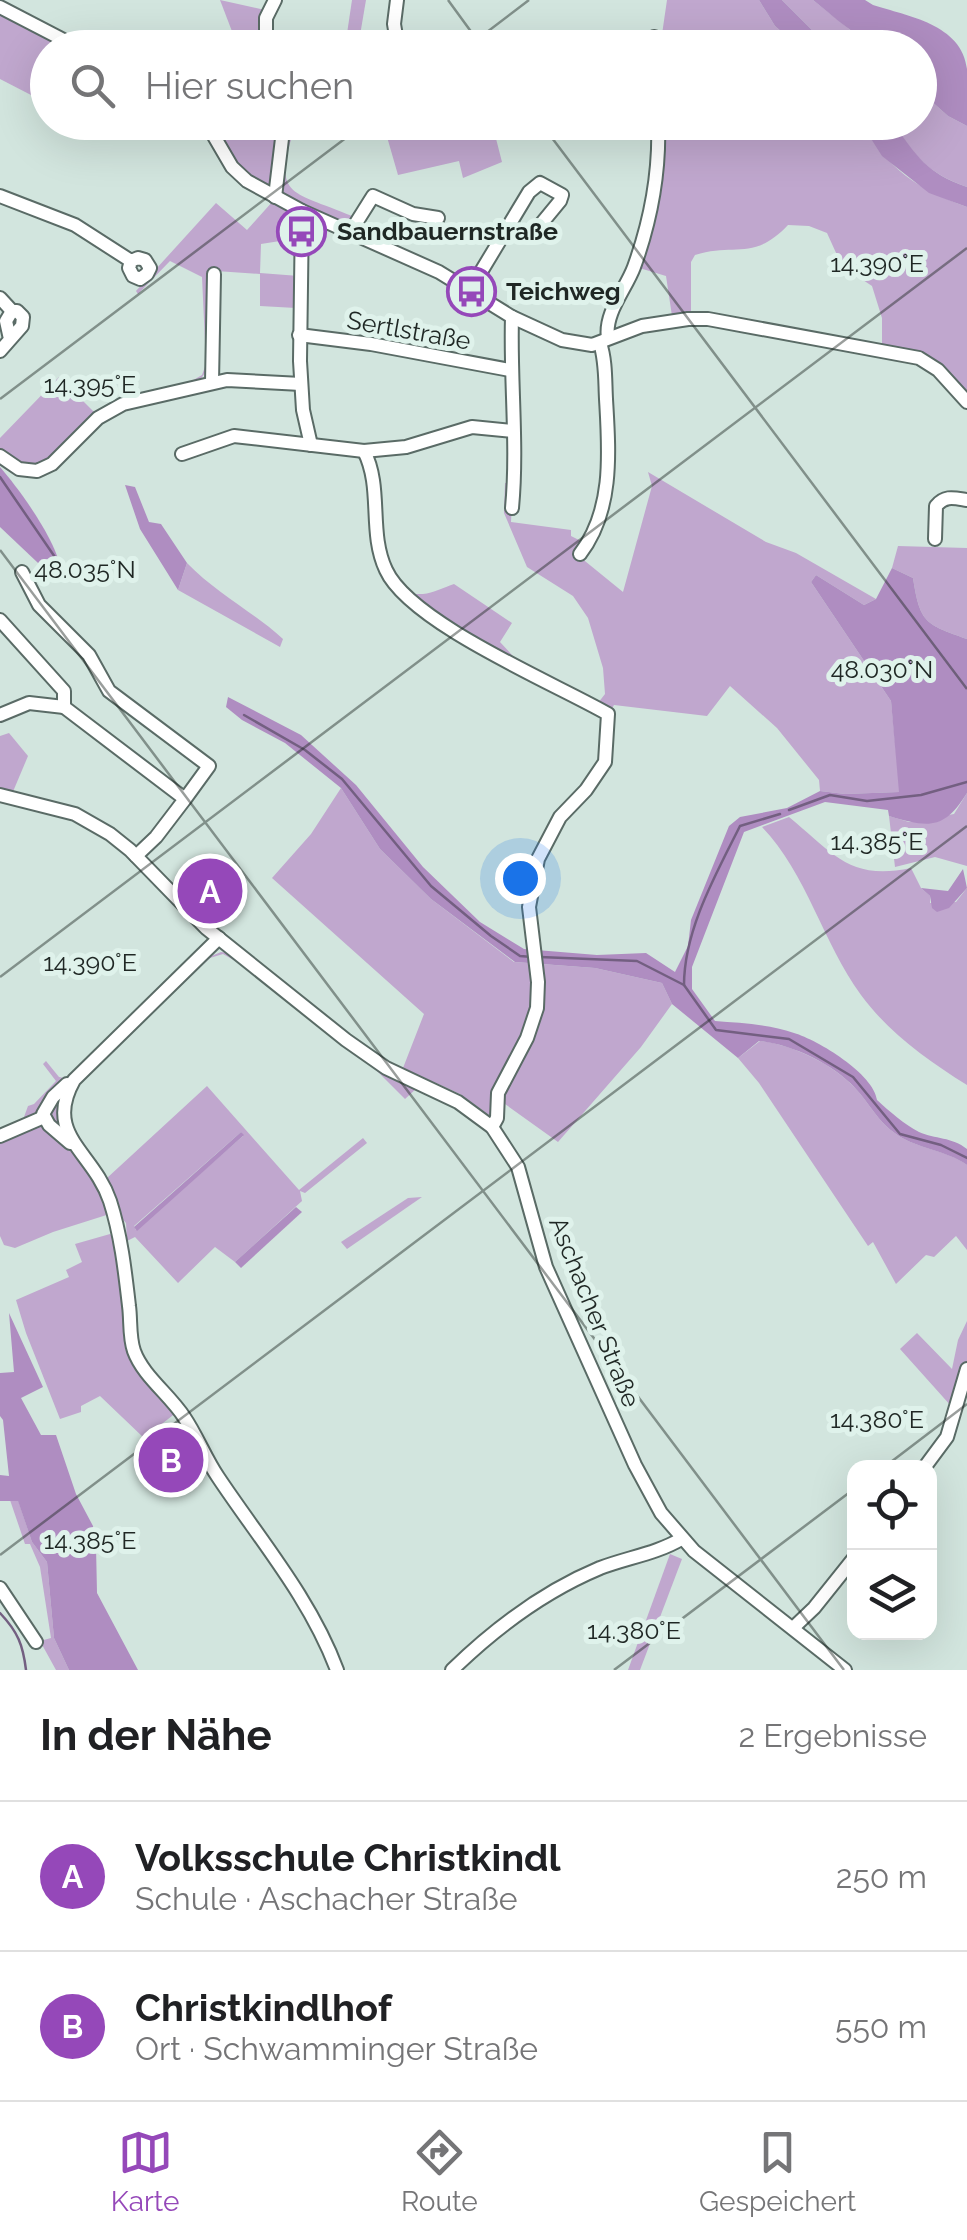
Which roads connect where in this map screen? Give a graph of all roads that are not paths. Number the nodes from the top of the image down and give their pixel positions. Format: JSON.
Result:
{"nodes":[{"id":1,"x":274,"y":0,"type":"edge"},
{"id":2,"x":397,"y":0,"type":"edge"},
{"id":3,"x":0,"y":7,"type":"edge"},
{"id":4,"x":45,"y":30,"type":"edge"},
{"id":5,"x":266,"y":30,"type":"edge"},
{"id":6,"x":395,"y":30,"type":"edge"},
{"id":7,"x":216,"y":140,"type":"edge"},
{"id":8,"x":282,"y":140,"type":"edge"},
{"id":9,"x":658,"y":140,"type":"edge"},
{"id":10,"x":0,"y":196,"type":"edge"},
{"id":11,"x":275,"y":197,"type":"junction"},
{"id":12,"x":302,"y":211,"type":"junction"},
{"id":13,"x":438,"y":218,"type":"dead end"},
{"id":14,"x":509,"y":226,"type":"dead end"},
{"id":15,"x":352,"y":231,"type":"junction"},
{"id":16,"x":132,"y":261,"type":"dead end"},
{"id":17,"x":214,"y":274,"type":"dead end"},
{"id":18,"x":470,"y":290,"type":"junction"},
{"id":19,"x":0,"y":298,"type":"edge"},
{"id":20,"x":512,"y":317,"type":"junction"},
{"id":21,"x":300,"y":335,"type":"junction"},
{"id":22,"x":604,"y":341,"type":"junction"},
{"id":23,"x":0,"y":351,"type":"edge"},
{"id":24,"x":510,"y":370,"type":"junction"},
{"id":25,"x":212,"y":382,"type":"junction"},
{"id":26,"x":301,"y":384,"type":"junction"},
{"id":27,"x":967,"y":402,"type":"edge"},
{"id":28,"x":512,"y":431,"type":"junction"},
{"id":29,"x":310,"y":445,"type":"junction"},
{"id":30,"x":364,"y":451,"type":"junction"},
{"id":31,"x":182,"y":454,"type":"dead end"},
{"id":32,"x":0,"y":456,"type":"edge"},
{"id":33,"x":967,"y":500,"type":"edge"},
{"id":34,"x":512,"y":508,"type":"dead end"},
{"id":35,"x":935,"y":540,"type":"dead end"},
{"id":36,"x":580,"y":554,"type":"dead end"},
{"id":37,"x":22,"y":572,"type":"dead end"},
{"id":38,"x":0,"y":620,"type":"edge"},
{"id":39,"x":64,"y":707,"type":"junction"},
{"id":40,"x":0,"y":715,"type":"edge"},
{"id":41,"x":0,"y":795,"type":"edge"},
{"id":42,"x":185,"y":799,"type":"junction"},
{"id":43,"x":136,"y":856,"type":"junction"},
{"id":44,"x":218,"y":938,"type":"junction"},
{"id":45,"x":74,"y":1080,"type":"junction"},
{"id":46,"x":44,"y":1117,"type":"junction"},
{"id":47,"x":492,"y":1126,"type":"junction"},
{"id":48,"x":0,"y":1136,"type":"edge"},
{"id":49,"x":83,"y":1153,"type":"junction"},
{"id":50,"x":967,"y":1369,"type":"edge"},
{"id":51,"x":930,"y":1460,"type":"edge"},
{"id":52,"x":681,"y":1538,"type":"junction"},
{"id":53,"x":847,"y":1567,"type":"edge"},
{"id":54,"x":0,"y":1588,"type":"edge"},
{"id":55,"x":793,"y":1628,"type":"junction"},
{"id":56,"x":36,"y":1642,"type":"dead end"},
{"id":57,"x":337,"y":1670,"type":"edge"},
{"id":58,"x":452,"y":1670,"type":"edge"},
{"id":59,"x":844,"y":1670,"type":"edge"}],
"edges":[{"from":1,"to":5,"type":"street"},
{"from":2,"to":6,"type":"street"},
{"from":3,"to":4,"type":"street"},
{"from":7,"to":11,"type":"street"},
{"from":8,"to":11,"type":"street"},
{"from":9,"to":22,"type":"street"},
{"from":10,"to":16,"type":"street"},
{"from":11,"to":12,"type":"street"},
{"from":12,"to":15,"type":"street"},
{"from":12,"to":21,"type":"street"},
{"from":13,"to":15,"type":"street"},
{"from":14,"to":18,"type":"street"},
{"from":15,"to":18,"type":"street"},
{"from":17,"to":25,"type":"street"},
{"from":18,"to":20,"type":"street"},
{"from":19,"to":23,"type":"street"},
{"from":20,"to":22,"type":"street"},
{"from":20,"to":24,"type":"street"},
{"from":21,"to":24,"type":"street","name":"Sertlstraße"},
{"from":21,"to":26,"type":"street"},
{"from":22,"to":27,"type":"street"},
{"from":22,"to":36,"type":"street"},
{"from":24,"to":28,"type":"street"},
{"from":25,"to":26,"type":"street"},
{"from":25,"to":32,"type":"street"},
{"from":26,"to":29,"type":"street"},
{"from":28,"to":30,"type":"street"},
{"from":28,"to":34,"type":"street"},
{"from":29,"to":30,"type":"street"},
{"from":29,"to":31,"type":"street"},
{"from":30,"to":47,"type":"street"},
{"from":33,"to":35,"type":"street"},
{"from":37,"to":42,"type":"street"},
{"from":38,"to":39,"type":"street"},
{"from":39,"to":40,"type":"street"},
{"from":39,"to":42,"type":"street"},
{"from":41,"to":43,"type":"street","name":"Aschacher Straße"},
{"from":42,"to":43,"type":"street"},
{"from":43,"to":44,"type":"street","name":"Aschacher Straße"},
{"from":44,"to":45,"type":"street"},
{"from":44,"to":47,"type":"street","name":"Aschacher Straße"},
{"from":45,"to":46,"type":"street"},
{"from":45,"to":49,"type":"street"},
{"from":46,"to":48,"type":"street"},
{"from":46,"to":49,"type":"street"},
{"from":47,"to":52,"type":"street","name":"Aschacher Straße"},
{"from":49,"to":57,"type":"street"},
{"from":50,"to":51,"type":"street"},
{"from":52,"to":55,"type":"street","name":"Aschacher Straße"},
{"from":52,"to":58,"type":"street"},
{"from":53,"to":55,"type":"street"},
{"from":54,"to":56,"type":"street"},
{"from":55,"to":59,"type":"street","name":"Aschacher Straße"}]}
